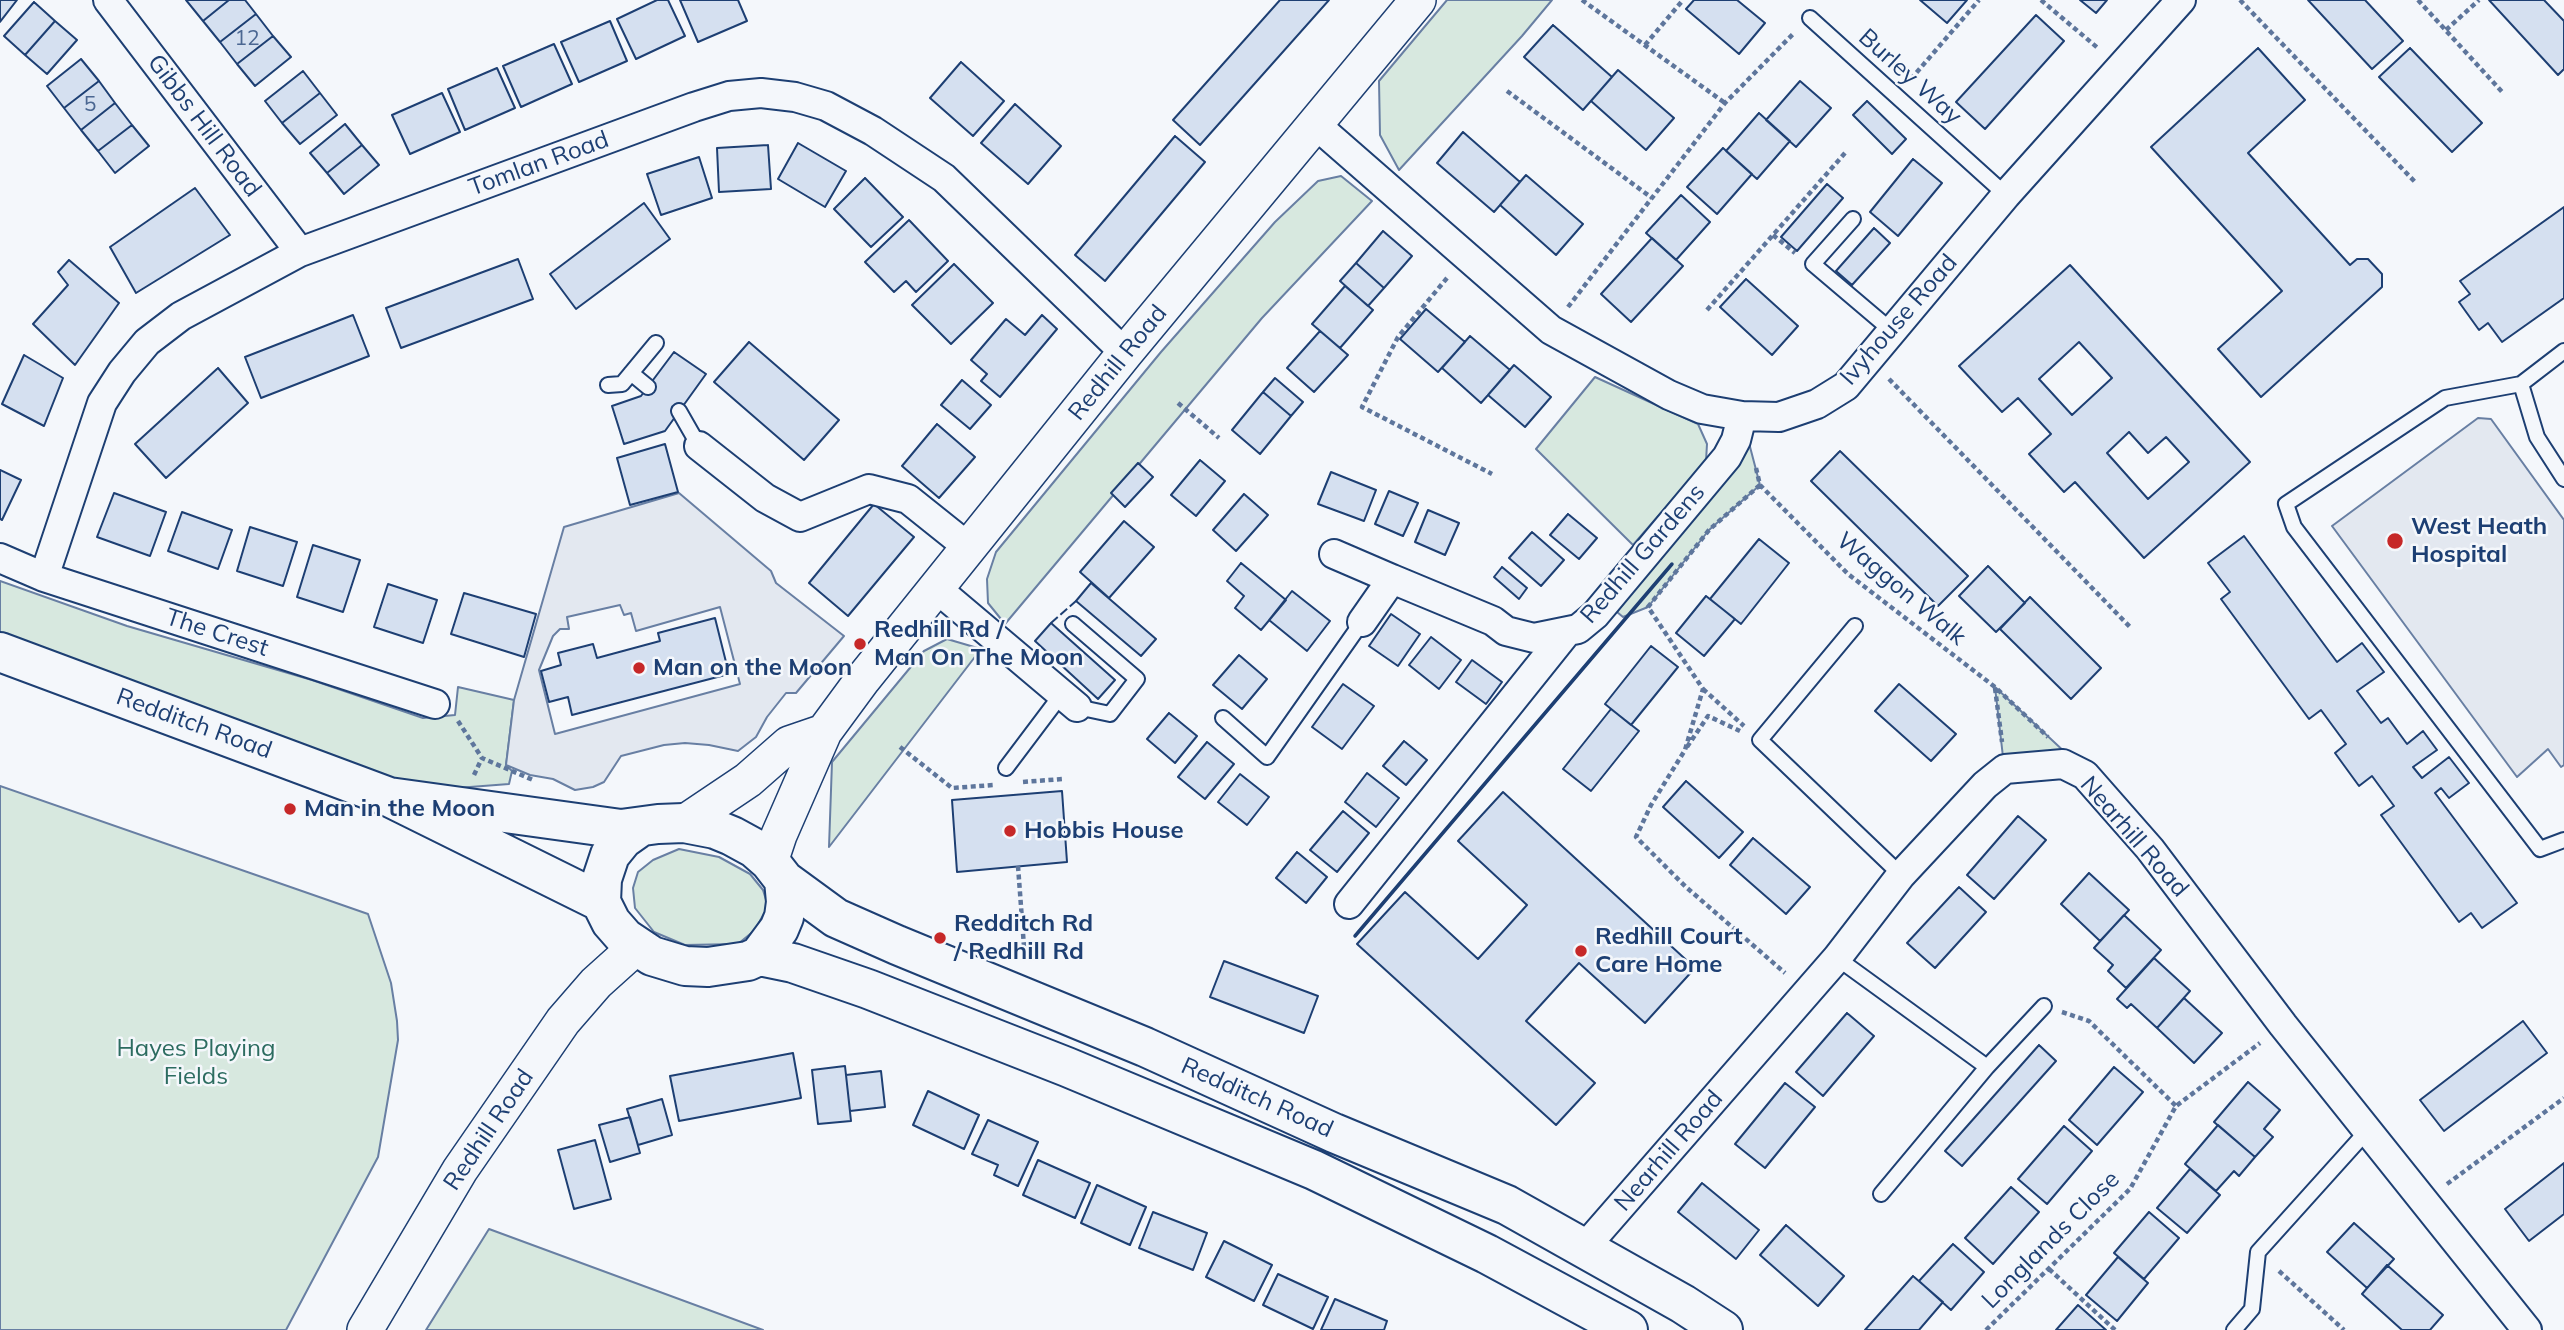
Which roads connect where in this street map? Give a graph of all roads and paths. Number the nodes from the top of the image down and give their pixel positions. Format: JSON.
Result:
{"nodes":[{"id":1,"x":107,"y":0,"type":"edge"},
{"id":2,"x":1418,"y":0,"type":"edge"},
{"id":3,"x":1583,"y":0,"type":"edge"},
{"id":4,"x":1683,"y":0,"type":"edge"},
{"id":5,"x":1979,"y":0,"type":"edge"},
{"id":6,"x":2041,"y":0,"type":"edge"},
{"id":7,"x":2181,"y":0,"type":"edge"},
{"id":8,"x":2240,"y":0,"type":"edge"},
{"id":9,"x":2418,"y":0,"type":"edge"},
{"id":10,"x":2479,"y":0,"type":"edge"},
{"id":11,"x":1810,"y":18,"type":"joint"},
{"id":12,"x":2446,"y":30,"type":"junction"},
{"id":13,"x":1645,"y":45,"type":"junction"},
{"id":14,"x":2120,"y":68,"type":"junction"},
{"id":15,"x":1507,"y":91,"type":"dead end"},
{"id":16,"x":2504,"y":94,"type":"dead end"},
{"id":17,"x":1896,"y":96,"type":"junction"},
{"id":18,"x":1725,"y":103,"type":"junction"},
{"id":19,"x":1315,"y":124,"type":"junction"},
{"id":20,"x":1845,"y":153,"type":"dead end"},
{"id":21,"x":2416,"y":183,"type":"dead end"},
{"id":22,"x":2006,"y":195,"type":"junction"},
{"id":23,"x":1651,"y":198,"type":"junction"},
{"id":24,"x":1853,"y":219,"type":"dead end"},
{"id":25,"x":300,"y":252,"type":"junction"},
{"id":26,"x":1465,"y":256,"type":"junction"},
{"id":27,"x":1707,"y":310,"type":"dead end"},
{"id":28,"x":1551,"y":330,"type":"junction"},
{"id":29,"x":1892,"y":331,"type":"junction"},
{"id":30,"x":656,"y":342,"type":"dead end"},
{"id":31,"x":2564,"y":351,"type":"edge"},
{"id":32,"x":1125,"y":353,"type":"junction"},
{"id":33,"x":1869,"y":359,"type":"junction"},
{"id":34,"x":631,"y":373,"type":"junction"},
{"id":35,"x":2521,"y":384,"type":"junction"},
{"id":36,"x":608,"y":385,"type":"dead end"},
{"id":37,"x":648,"y":387,"type":"dead end"},
{"id":38,"x":1178,"y":403,"type":"dead end"},
{"id":39,"x":679,"y":411,"type":"dead end"},
{"id":40,"x":1742,"y":416,"type":"junction"},
{"id":41,"x":1219,"y":438,"type":"dead end"},
{"id":42,"x":699,"y":446,"type":"joint"},
{"id":43,"x":1492,"y":474,"type":"dead end"},
{"id":44,"x":2564,"y":479,"type":"edge"},
{"id":45,"x":1760,"y":485,"type":"junction"},
{"id":46,"x":968,"y":547,"type":"junction"},
{"id":47,"x":1334,"y":554,"type":"dead end"},
{"id":48,"x":0,"y":558,"type":"edge"},
{"id":49,"x":44,"y":577,"type":"junction"},
{"id":50,"x":1392,"y":579,"type":"junction"},
{"id":51,"x":936,"y":588,"type":"junction"},
{"id":52,"x":1362,"y":622,"type":"joint"},
{"id":53,"x":1073,"y":624,"type":"dead end"},
{"id":54,"x":1855,"y":626,"type":"dead end"},
{"id":55,"x":2131,"y":628,"type":"dead end"},
{"id":56,"x":1566,"y":633,"type":"junction"},
{"id":57,"x":0,"y":652,"type":"edge"},
{"id":58,"x":1995,"y":687,"type":"junction"},
{"id":59,"x":1703,"y":689,"type":"junction"},
{"id":60,"x":1069,"y":701,"type":"junction"},
{"id":61,"x":435,"y":704,"type":"joint"},
{"id":62,"x":1223,"y":718,"type":"dead end"},
{"id":63,"x":824,"y":732,"type":"junction"},
{"id":64,"x":2050,"y":738,"type":"dead end"},
{"id":65,"x":1760,"y":740,"type":"junction"},
{"id":66,"x":900,"y":747,"type":"dead end"},
{"id":67,"x":1685,"y":750,"type":"junction"},
{"id":68,"x":1006,"y":768,"type":"dead end"},
{"id":69,"x":2005,"y":769,"type":"junction"},
{"id":70,"x":1062,"y":779,"type":"dead end"},
{"id":71,"x":537,"y":781,"type":"dead end"},
{"id":72,"x":1021,"y":782,"type":"dead end"},
{"id":73,"x":993,"y":785,"type":"dead end"},
{"id":74,"x":389,"y":797,"type":"junction"},
{"id":75,"x":684,"y":823,"type":"junction"},
{"id":76,"x":640,"y":827,"type":"junction"},
{"id":77,"x":2564,"y":840,"type":"edge"},
{"id":78,"x":1018,"y":866,"type":"dead end"},
{"id":79,"x":777,"y":871,"type":"junction"},
{"id":80,"x":1901,"y":875,"type":"junction"},
{"id":81,"x":601,"y":902,"type":"junction"},
{"id":82,"x":1349,"y":904,"type":"dead end"},
{"id":83,"x":636,"y":947,"type":"junction"},
{"id":84,"x":759,"y":956,"type":"junction"},
{"id":85,"x":1838,"y":958,"type":"junction"},
{"id":86,"x":1026,"y":971,"type":"dead end"},
{"id":87,"x":1807,"y":992,"type":"junction"},
{"id":88,"x":2044,"y":1006,"type":"joint"},
{"id":89,"x":2283,"y":1026,"type":"junction"},
{"id":90,"x":1987,"y":1068,"type":"junction"},
{"id":91,"x":2564,"y":1098,"type":"edge"},
{"id":92,"x":2176,"y":1105,"type":"junction"},
{"id":93,"x":2367,"y":1131,"type":"junction"},
{"id":94,"x":1881,"y":1194,"type":"dead end"},
{"id":95,"x":2424,"y":1201,"type":"junction"},
{"id":96,"x":1586,"y":1247,"type":"junction"},
{"id":97,"x":2258,"y":1252,"type":"junction"},
{"id":98,"x":2049,"y":1269,"type":"junction"},
{"id":99,"x":365,"y":1330,"type":"edge"},
{"id":100,"x":1628,"y":1330,"type":"edge"},
{"id":101,"x":1723,"y":1330,"type":"edge"},
{"id":102,"x":1986,"y":1330,"type":"edge"},
{"id":103,"x":2115,"y":1330,"type":"edge"},
{"id":104,"x":2234,"y":1330,"type":"edge"},
{"id":105,"x":2344,"y":1330,"type":"edge"},
{"id":106,"x":2527,"y":1330,"type":"edge"}],
"edges":[{"from":1,"to":25,"type":"street","name":"Gibbs Hill Road"},
{"from":2,"to":19,"type":"street","name":"Redhill Road"},
{"from":3,"to":13,"type":"path"},
{"from":4,"to":13,"type":"path"},
{"from":5,"to":17,"type":"path"},
{"from":6,"to":14,"type":"path"},
{"from":7,"to":14,"type":"street","name":"Ivyhouse Road"},
{"from":8,"to":21,"type":"path"},
{"from":9,"to":12,"type":"path"},
{"from":10,"to":12,"type":"path"},
{"from":11,"to":17,"type":"lane","name":"Burley Way"},
{"from":11,"to":18,"type":"path"},
{"from":12,"to":16,"type":"path"},
{"from":13,"to":18,"type":"path"},
{"from":14,"to":22,"type":"street","name":"Ivyhouse Road"},
{"from":15,"to":23,"type":"path"},
{"from":17,"to":22,"type":"lane","name":"Burley Way"},
{"from":18,"to":23,"type":"path"},
{"from":19,"to":26,"type":"street","name":"Ivyhouse Road"},
{"from":19,"to":32,"type":"street","name":"Redhill Road"},
{"from":20,"to":27,"type":"path"},
{"from":22,"to":29,"type":"street","name":"Ivyhouse Road"},
{"from":23,"to":28,"type":"path"},
{"from":24,"to":29,"type":"lane"},
{"from":25,"to":32,"type":"street","name":"Tomlan Road"},
{"from":25,"to":49,"type":"street","name":"Tomlan Road"},
{"from":26,"to":28,"type":"street","name":"Ivyhouse Road"},
{"from":26,"to":43,"type":"path"},
{"from":28,"to":40,"type":"street","name":"Ivyhouse Road"},
{"from":29,"to":33,"type":"street","name":"Ivyhouse Road"},
{"from":30,"to":34,"type":"lane"},
{"from":31,"to":35,"type":"lane"},
{"from":32,"to":46,"type":"street","name":"Redhill Road"},
{"from":33,"to":40,"type":"street","name":"Ivyhouse Road"},
{"from":33,"to":55,"type":"path"},
{"from":34,"to":36,"type":"lane"},
{"from":34,"to":37,"type":"lane"},
{"from":35,"to":44,"type":"lane"},
{"from":35,"to":77,"type":"lane"},
{"from":38,"to":41,"type":"path"},
{"from":39,"to":42,"type":"lane"},
{"from":40,"to":45,"type":"path"},
{"from":40,"to":56,"type":"street","name":"Redhill Gardens"},
{"from":42,"to":46,"type":"street"},
{"from":45,"to":58,"type":"path","name":"Waggon Walk"},
{"from":45,"to":59,"type":"path"},
{"from":46,"to":51,"type":"street","name":"Redhill Road"},
{"from":47,"to":50,"type":"street","name":"Redhill Gardens"},
{"from":48,"to":49,"type":"street","name":"The Crest"},
{"from":49,"to":61,"type":"street","name":"The Crest"},
{"from":50,"to":52,"type":"street"},
{"from":50,"to":56,"type":"street","name":"Redhill Gardens"},
{"from":51,"to":60,"type":"street"},
{"from":51,"to":63,"type":"street","name":"Redhill Road"},
{"from":52,"to":62,"type":"lane"},
{"from":53,"to":60,"type":"lane"},
{"from":54,"to":65,"type":"lane"},
{"from":56,"to":82,"type":"street"},
{"from":57,"to":74,"type":"highway","name":"Redditch Road"},
{"from":58,"to":64,"type":"path","name":"Waggon Walk"},
{"from":58,"to":69,"type":"path"},
{"from":59,"to":65,"type":"path"},
{"from":59,"to":67,"type":"path"},
{"from":60,"to":68,"type":"lane"},
{"from":61,"to":71,"type":"path"},
{"from":63,"to":75,"type":"street"},
{"from":63,"to":79,"type":"street","name":"Redhill Road"},
{"from":65,"to":67,"type":"path"},
{"from":65,"to":80,"type":"lane"},
{"from":66,"to":73,"type":"path"},
{"from":67,"to":87,"type":"path"},
{"from":69,"to":80,"type":"street","name":"Nearhill Road"},
{"from":69,"to":89,"type":"street","name":"Nearhill Road"},
{"from":70,"to":72,"type":"path"},
{"from":74,"to":76,"type":"highway","name":"Redditch Road"},
{"from":74,"to":81,"type":"highway","name":"Redditch Road"},
{"from":75,"to":76,"type":"highway"},
{"from":75,"to":79,"type":"highway"},
{"from":76,"to":81,"type":"highway"},
{"from":78,"to":86,"type":"path"},
{"from":79,"to":84,"type":"highway"},
{"from":79,"to":96,"type":"highway","name":"Redditch Road"},
{"from":80,"to":85,"type":"street","name":"Nearhill Road"},
{"from":81,"to":83,"type":"highway"},
{"from":83,"to":84,"type":"highway"},
{"from":83,"to":99,"type":"street","name":"Redhill Road"},
{"from":84,"to":100,"type":"highway","name":"Redditch Road"},
{"from":85,"to":87,"type":"street","name":"Nearhill Road"},
{"from":85,"to":90,"type":"lane"},
{"from":87,"to":96,"type":"street","name":"Nearhill Road"},
{"from":88,"to":90,"type":"lane"},
{"from":88,"to":92,"type":"path"},
{"from":89,"to":92,"type":"path","name":"Longlands Close"},
{"from":89,"to":93,"type":"street","name":"Nearhill Road"},
{"from":90,"to":94,"type":"lane"},
{"from":91,"to":95,"type":"path"},
{"from":92,"to":98,"type":"path","name":"Longlands Close"},
{"from":93,"to":95,"type":"street","name":"Nearhill Road"},
{"from":93,"to":97,"type":"lane"},
{"from":95,"to":106,"type":"street","name":"Nearhill Road"},
{"from":96,"to":101,"type":"highway","name":"Redditch Road"},
{"from":97,"to":104,"type":"lane"},
{"from":97,"to":105,"type":"path"},
{"from":98,"to":102,"type":"path","name":"Longlands Close"},
{"from":98,"to":103,"type":"path"}]}
